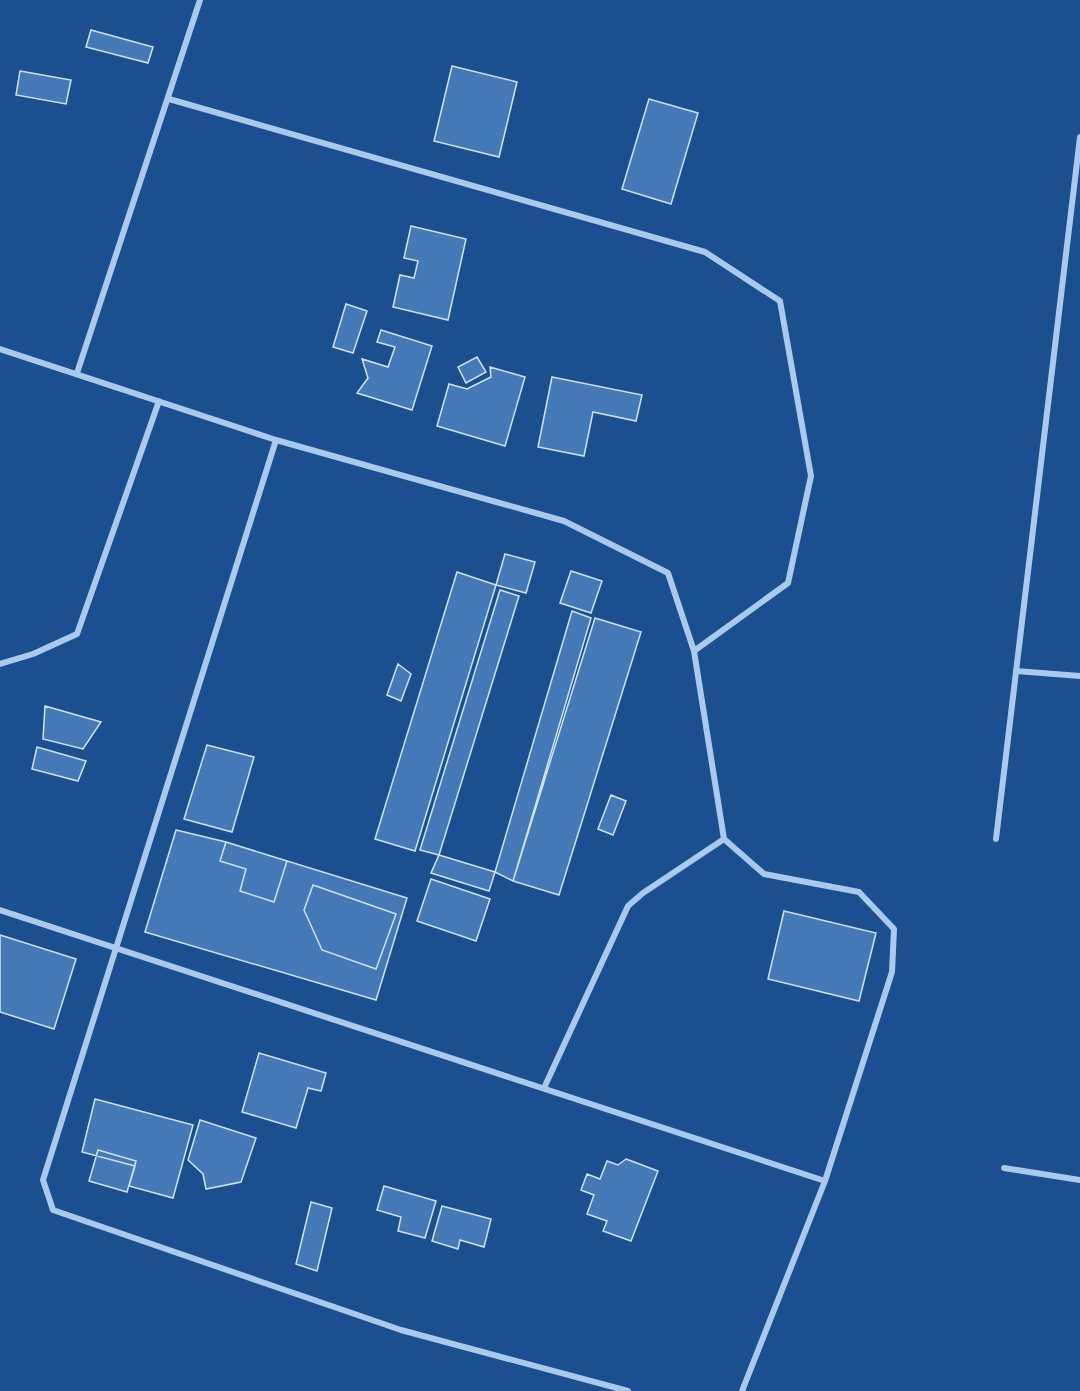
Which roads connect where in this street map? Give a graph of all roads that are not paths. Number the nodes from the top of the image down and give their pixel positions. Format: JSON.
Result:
{"nodes":[{"id":1,"x":200,"y":0,"type":"edge"},
{"id":2,"x":169,"y":99,"type":"junction"},
{"id":3,"x":1080,"y":137,"type":"edge"},
{"id":4,"x":0,"y":349,"type":"edge"},
{"id":5,"x":77,"y":373,"type":"junction"},
{"id":6,"x":159,"y":401,"type":"junction"},
{"id":7,"x":276,"y":440,"type":"junction"},
{"id":8,"x":694,"y":651,"type":"junction"},
{"id":9,"x":0,"y":664,"type":"edge"},
{"id":10,"x":1016,"y":671,"type":"junction"},
{"id":11,"x":1080,"y":676,"type":"edge"},
{"id":12,"x":724,"y":839,"type":"junction"},
{"id":13,"x":996,"y":839,"type":"dead end"},
{"id":14,"x":0,"y":910,"type":"edge"},
{"id":15,"x":117,"y":946,"type":"junction"},
{"id":16,"x":544,"y":1088,"type":"junction"},
{"id":17,"x":1005,"y":1168,"type":"dead end"},
{"id":18,"x":1080,"y":1180,"type":"edge"},
{"id":19,"x":825,"y":1181,"type":"junction"},
{"id":20,"x":628,"y":1391,"type":"edge"},
{"id":21,"x":742,"y":1391,"type":"edge"}],
"edges":[{"from":1,"to":2,"type":"street"},
{"from":2,"to":5,"type":"street"},
{"from":2,"to":8,"type":"street"},
{"from":3,"to":10,"type":"street"},
{"from":4,"to":5,"type":"street"},
{"from":5,"to":6,"type":"street"},
{"from":6,"to":7,"type":"street"},
{"from":6,"to":9,"type":"street"},
{"from":7,"to":8,"type":"street"},
{"from":7,"to":15,"type":"street"},
{"from":8,"to":12,"type":"street"},
{"from":10,"to":11,"type":"street"},
{"from":10,"to":13,"type":"street"},
{"from":12,"to":16,"type":"street"},
{"from":12,"to":19,"type":"street"},
{"from":14,"to":15,"type":"street"},
{"from":15,"to":16,"type":"street"},
{"from":15,"to":20,"type":"street"},
{"from":16,"to":19,"type":"street"},
{"from":17,"to":18,"type":"street"},
{"from":19,"to":21,"type":"street"}]}
